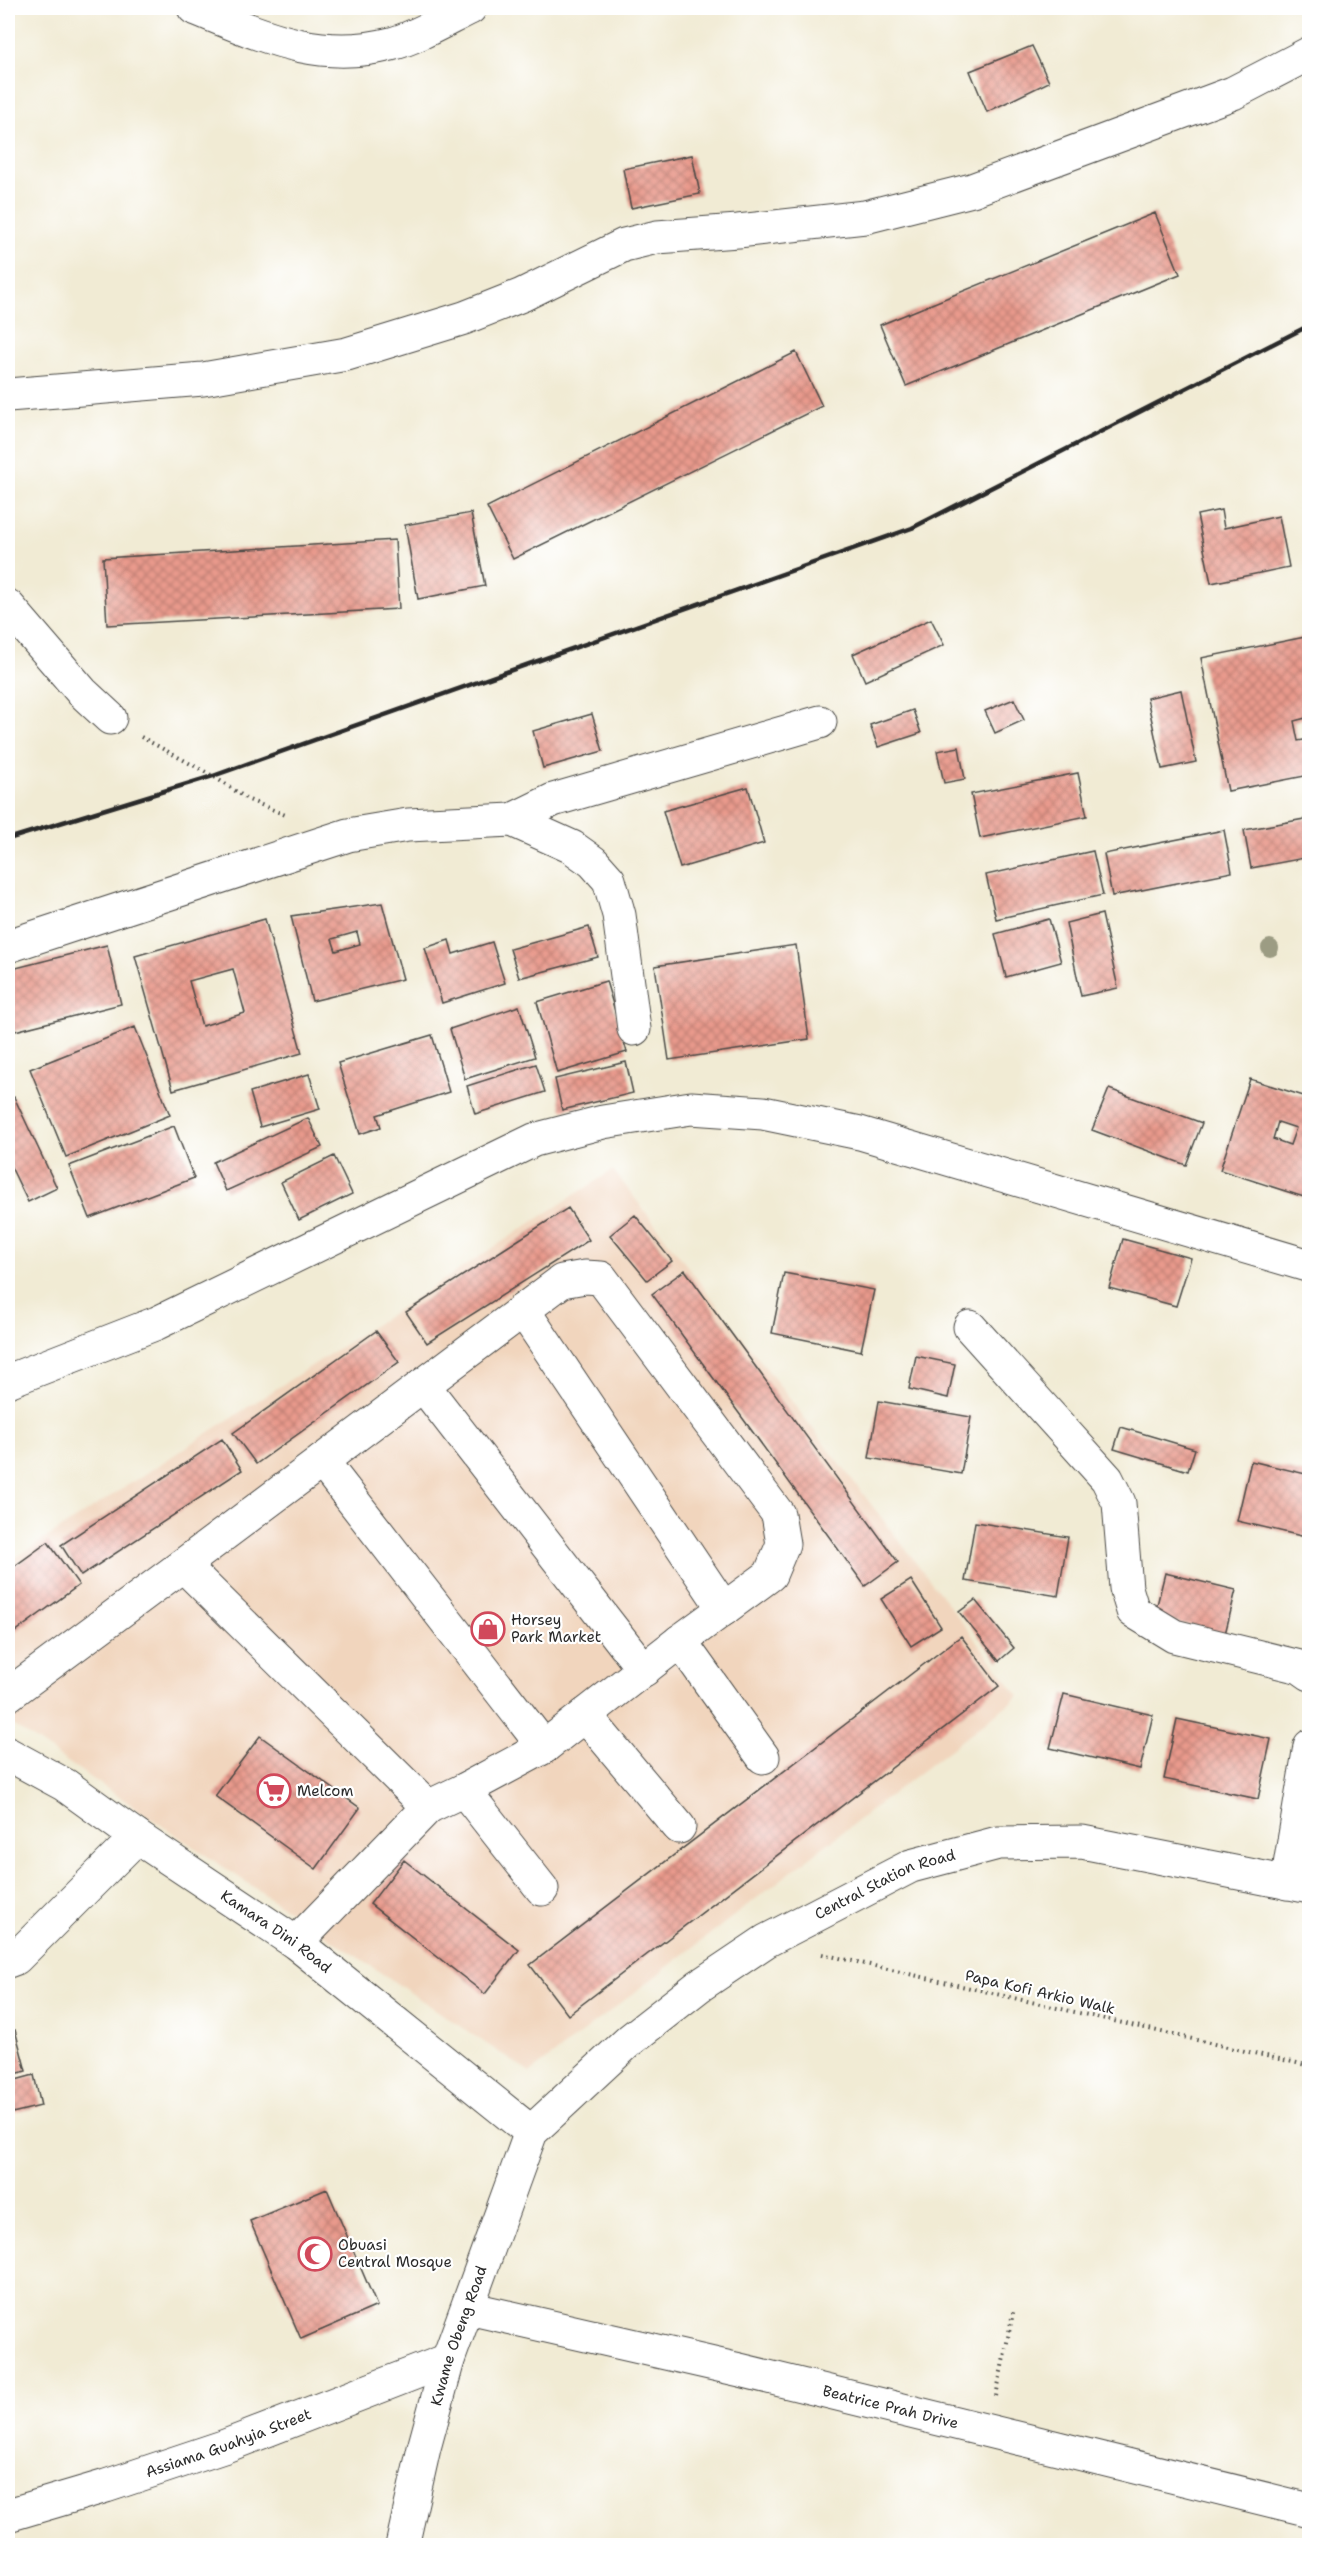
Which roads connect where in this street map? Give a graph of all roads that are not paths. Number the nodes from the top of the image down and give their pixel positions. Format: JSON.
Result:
{"nodes":[{"id":1,"x":194,"y":8,"type":"edge"},
{"id":2,"x":470,"y":8,"type":"edge"},
{"id":3,"x":1310,"y":53,"type":"edge"},
{"id":4,"x":8,"y":395,"type":"edge"},
{"id":5,"x":8,"y":606,"type":"edge"},
{"id":6,"x":110,"y":718,"type":"road end"},
{"id":7,"x":820,"y":722,"type":"dead end"},
{"id":8,"x":512,"y":820,"type":"junction"},
{"id":9,"x":8,"y":946,"type":"edge"},
{"id":10,"x":634,"y":1029,"type":"dead end"},
{"id":11,"x":1310,"y":1266,"type":"edge"},
{"id":12,"x":523,"y":1311,"type":"junction"},
{"id":13,"x":970,"y":1327,"type":"dead end"},
{"id":14,"x":8,"y":1381,"type":"edge"},
{"id":15,"x":423,"y":1385,"type":"junction"},
{"id":16,"x":322,"y":1461,"type":"junction"},
{"id":17,"x":183,"y":1565,"type":"junction"},
{"id":18,"x":724,"y":1610,"type":"junction"},
{"id":19,"x":680,"y":1641,"type":"junction"},
{"id":20,"x":644,"y":1670,"type":"junction"},
{"id":21,"x":1310,"y":1674,"type":"edge"},
{"id":22,"x":8,"y":1695,"type":"edge"},
{"id":23,"x":585,"y":1715,"type":"junction"},
{"id":24,"x":1310,"y":1746,"type":"edge"},
{"id":25,"x":544,"y":1747,"type":"junction"},
{"id":26,"x":8,"y":1754,"type":"edge"},
{"id":27,"x":763,"y":1757,"type":"dead end"},
{"id":28,"x":464,"y":1790,"type":"junction"},
{"id":29,"x":428,"y":1807,"type":"junction"},
{"id":30,"x":679,"y":1827,"type":"dead end"},
{"id":31,"x":137,"y":1837,"type":"junction"},
{"id":32,"x":1298,"y":1885,"type":"edge"},
{"id":33,"x":542,"y":1889,"type":"dead end"},
{"id":34,"x":296,"y":1943,"type":"junction"},
{"id":35,"x":8,"y":1961,"type":"edge"},
{"id":36,"x":531,"y":2132,"type":"junction"},
{"id":37,"x":468,"y":2308,"type":"junction"},
{"id":38,"x":448,"y":2360,"type":"junction"},
{"id":39,"x":1310,"y":2510,"type":"edge"},
{"id":40,"x":8,"y":2515,"type":"edge"},
{"id":41,"x":402,"y":2546,"type":"edge"}],
"edges":[{"from":1,"to":2,"type":"street"},
{"from":3,"to":4,"type":"street"},
{"from":5,"to":6,"type":"street"},
{"from":7,"to":8,"type":"street"},
{"from":8,"to":9,"type":"street"},
{"from":8,"to":10,"type":"street"},
{"from":11,"to":14,"type":"street"},
{"from":12,"to":15,"type":"street"},
{"from":12,"to":18,"type":"street"},
{"from":12,"to":18,"type":"street"},
{"from":13,"to":21,"type":"street"},
{"from":15,"to":16,"type":"street"},
{"from":15,"to":20,"type":"street"},
{"from":16,"to":17,"type":"street"},
{"from":16,"to":25,"type":"street"},
{"from":17,"to":22,"type":"street"},
{"from":17,"to":29,"type":"street"},
{"from":18,"to":19,"type":"street"},
{"from":19,"to":20,"type":"street"},
{"from":19,"to":27,"type":"street"},
{"from":20,"to":23,"type":"street"},
{"from":23,"to":25,"type":"street"},
{"from":23,"to":30,"type":"street"},
{"from":24,"to":32,"type":"street"},
{"from":25,"to":28,"type":"street"},
{"from":26,"to":31,"type":"street","name":"Kamara Dini Road"},
{"from":28,"to":29,"type":"street"},
{"from":28,"to":33,"type":"street"},
{"from":29,"to":34,"type":"street"},
{"from":31,"to":34,"type":"street","name":"Kamara Dini Road"},
{"from":31,"to":35,"type":"street"},
{"from":32,"to":36,"type":"street","name":"Central Station Road"},
{"from":34,"to":36,"type":"street","name":"Kamara Dini Road"},
{"from":36,"to":37,"type":"street","name":"Kwame Obeng Road"},
{"from":37,"to":38,"type":"street","name":"Kwame Obeng Road"},
{"from":37,"to":39,"type":"street","name":"Beatrice Prah Drive"},
{"from":38,"to":40,"type":"street","name":"Assiama Guahyia Street"},
{"from":38,"to":41,"type":"street","name":"Kwame Obeng Road"}]}
